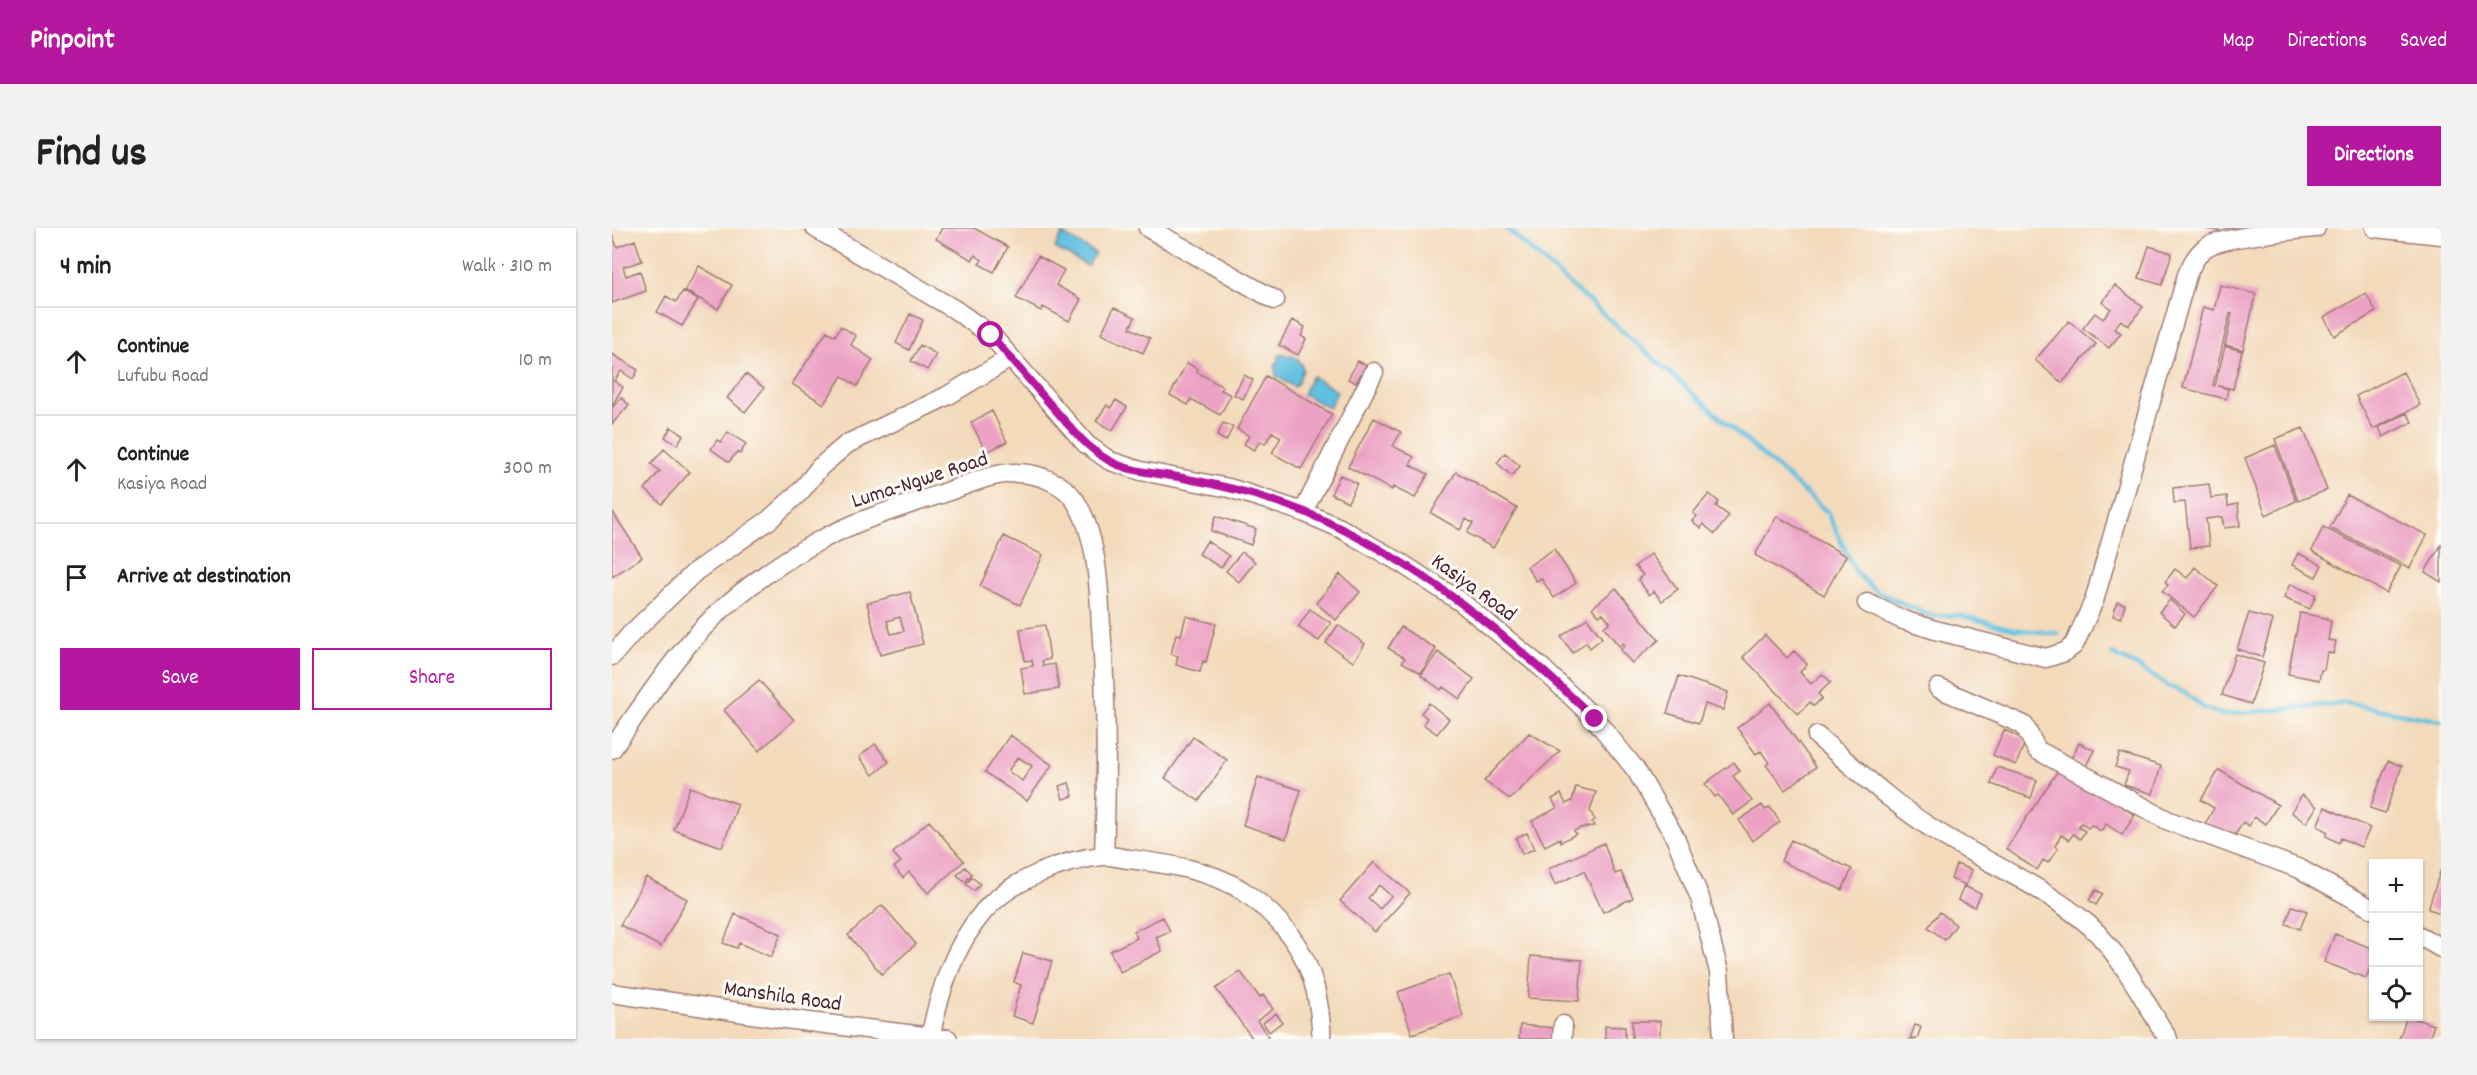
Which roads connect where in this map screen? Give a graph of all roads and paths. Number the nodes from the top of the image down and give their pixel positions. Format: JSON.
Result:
{"nodes":[{"id":1,"x":815,"y":228,"type":"edge"},
{"id":2,"x":1148,"y":228,"type":"edge"},
{"id":3,"x":2316,"y":228,"type":"edge"},
{"id":4,"x":2375,"y":228,"type":"edge"},
{"id":5,"x":2441,"y":235,"type":"edge"},
{"id":6,"x":1275,"y":300,"type":"dead end"},
{"id":7,"x":1010,"y":358,"type":"junction"},
{"id":8,"x":1374,"y":372,"type":"dead end"},
{"id":9,"x":1304,"y":512,"type":"junction"},
{"id":10,"x":1867,"y":603,"type":"dead end"},
{"id":11,"x":612,"y":656,"type":"edge"},
{"id":12,"x":1938,"y":687,"type":"dead end"},
{"id":13,"x":1817,"y":736,"type":"dead end"},
{"id":14,"x":612,"y":749,"type":"edge"},
{"id":15,"x":1104,"y":855,"type":"junction"},
{"id":16,"x":2369,"y":908,"type":"edge"},
{"id":17,"x":2423,"y":938,"type":"edge"},
{"id":18,"x":2441,"y":948,"type":"edge"},
{"id":19,"x":612,"y":993,"type":"edge"},
{"id":20,"x":936,"y":1038,"type":"edge"},
{"id":21,"x":1321,"y":1039,"type":"edge"},
{"id":22,"x":1723,"y":1039,"type":"edge"},
{"id":23,"x":2168,"y":1039,"type":"edge"}],
"edges":[{"from":1,"to":7,"type":"street","name":"Kasiya Road"},
{"from":2,"to":6,"type":"street"},
{"from":3,"to":10,"type":"street"},
{"from":4,"to":5,"type":"street"},
{"from":7,"to":9,"type":"street","name":"Kasiya Road"},
{"from":7,"to":11,"type":"street"},
{"from":8,"to":9,"type":"street"},
{"from":9,"to":22,"type":"street","name":"Kasiya Road"},
{"from":12,"to":16,"type":"street"},
{"from":13,"to":23,"type":"street"},
{"from":14,"to":15,"type":"street","name":"Luma-Ngwe Road"},
{"from":15,"to":20,"type":"street"},
{"from":15,"to":21,"type":"street"},
{"from":17,"to":18,"type":"street"},
{"from":19,"to":20,"type":"street","name":"Manshila Road"}]}
